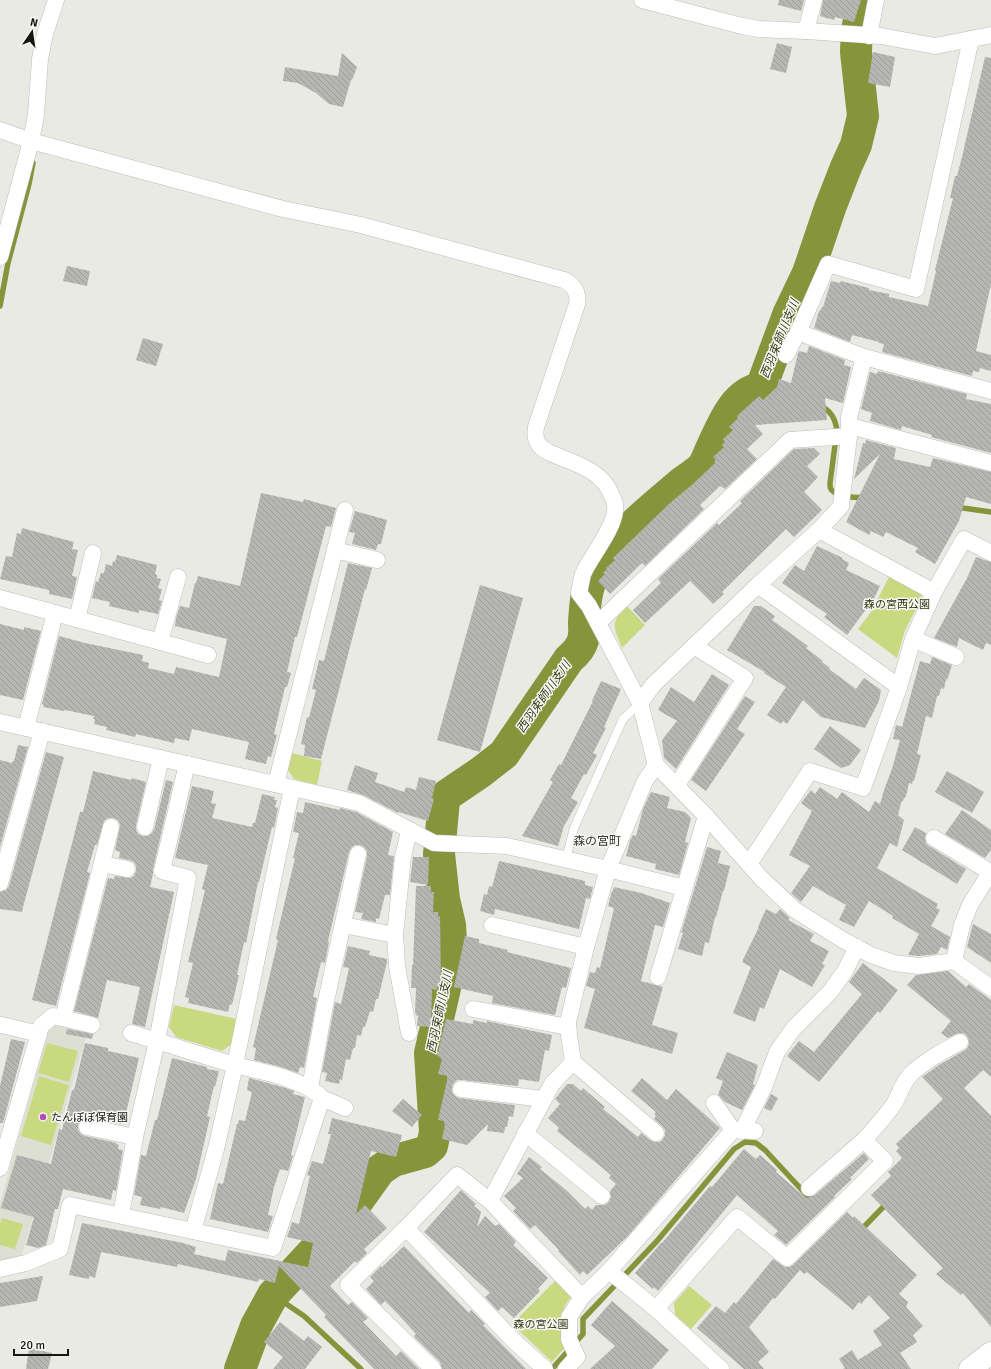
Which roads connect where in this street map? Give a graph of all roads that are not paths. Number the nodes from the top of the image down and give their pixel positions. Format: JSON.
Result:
{"nodes":[{"id":1,"x":56,"y":0,"type":"edge"},
{"id":2,"x":642,"y":0,"type":"edge"},
{"id":3,"x":814,"y":0,"type":"edge"},
{"id":4,"x":876,"y":0,"type":"edge"},
{"id":5,"x":806,"y":31,"type":"junction"},
{"id":6,"x":991,"y":34,"type":"edge"},
{"id":7,"x":861,"y":35,"type":"junction"},
{"id":8,"x":971,"y":39,"type":"junction"},
{"id":9,"x":0,"y":130,"type":"edge"},
{"id":10,"x":35,"y":142,"type":"junction"},
{"id":11,"x":0,"y":256,"type":"edge"},
{"id":12,"x":798,"y":332,"type":"junction"},
{"id":13,"x":786,"y":355,"type":"dead end"},
{"id":14,"x":864,"y":357,"type":"junction"},
{"id":15,"x":991,"y":391,"type":"edge"},
{"id":16,"x":843,"y":434,"type":"junction"},
{"id":17,"x":991,"y":463,"type":"edge"},
{"id":18,"x":346,"y":510,"type":"dead end"},
{"id":19,"x":819,"y":530,"type":"junction"},
{"id":20,"x":335,"y":550,"type":"junction"},
{"id":21,"x":991,"y":552,"type":"edge"},
{"id":22,"x":93,"y":553,"type":"dead end"},
{"id":23,"x":377,"y":560,"type":"dead end"},
{"id":24,"x":178,"y":577,"type":"dead end"},
{"id":25,"x":758,"y":585,"type":"junction"},
{"id":26,"x":934,"y":592,"type":"junction"},
{"id":27,"x":0,"y":598,"type":"edge"},
{"id":28,"x":55,"y":613,"type":"junction"},
{"id":29,"x":78,"y":620,"type":"junction"},
{"id":30,"x":598,"y":623,"type":"junction"},
{"id":31,"x":913,"y":639,"type":"junction"},
{"id":32,"x":160,"y":642,"type":"junction"},
{"id":33,"x":694,"y":646,"type":"junction"},
{"id":34,"x":208,"y":655,"type":"dead end"},
{"id":35,"x":956,"y":657,"type":"dead end"},
{"id":36,"x":899,"y":687,"type":"junction"},
{"id":37,"x":640,"y":703,"type":"junction"},
{"id":38,"x":0,"y":722,"type":"edge"},
{"id":39,"x":26,"y":728,"type":"junction"},
{"id":40,"x":42,"y":731,"type":"junction"},
{"id":41,"x":161,"y":758,"type":"junction"},
{"id":42,"x":187,"y":764,"type":"junction"},
{"id":43,"x":656,"y":765,"type":"junction"},
{"id":44,"x":276,"y":784,"type":"junction"},
{"id":45,"x":677,"y":785,"type":"junction"},
{"id":46,"x":292,"y":788,"type":"junction"},
{"id":47,"x":706,"y":816,"type":"junction"},
{"id":48,"x":111,"y":827,"type":"dead end"},
{"id":49,"x":145,"y":827,"type":"dead end"},
{"id":50,"x":409,"y":831,"type":"junction"},
{"id":51,"x":934,"y":838,"type":"dead end"},
{"id":52,"x":358,"y":854,"type":"dead end"},
{"id":53,"x":566,"y":859,"type":"junction"},
{"id":54,"x":102,"y":864,"type":"junction"},
{"id":55,"x":749,"y":864,"type":"junction"},
{"id":56,"x":127,"y":869,"type":"dead end"},
{"id":57,"x":608,"y":869,"type":"junction"},
{"id":58,"x":991,"y":872,"type":"edge"},
{"id":59,"x":0,"y":883,"type":"edge"},
{"id":60,"x":684,"y":888,"type":"junction"},
{"id":61,"x":343,"y":925,"type":"junction"},
{"id":62,"x":492,"y":925,"type":"dead end"},
{"id":63,"x":395,"y":936,"type":"junction"},
{"id":64,"x":586,"y":947,"type":"junction"},
{"id":65,"x":857,"y":947,"type":"junction"},
{"id":66,"x":954,"y":961,"type":"junction"},
{"id":67,"x":658,"y":977,"type":"dead end"},
{"id":68,"x":991,"y":988,"type":"edge"},
{"id":69,"x":473,"y":1009,"type":"dead end"},
{"id":70,"x":63,"y":1018,"type":"junction"},
{"id":71,"x":0,"y":1025,"type":"edge"},
{"id":72,"x":92,"y":1025,"type":"dead end"},
{"id":73,"x":568,"y":1027,"type":"junction"},
{"id":74,"x":130,"y":1033,"type":"dead end"},
{"id":75,"x":409,"y":1033,"type":"dead end"},
{"id":76,"x":39,"y":1034,"type":"junction"},
{"id":77,"x":156,"y":1041,"type":"junction"},
{"id":78,"x":960,"y":1042,"type":"dead end"},
{"id":79,"x":574,"y":1062,"type":"junction"},
{"id":80,"x":235,"y":1065,"type":"junction"},
{"id":81,"x":310,"y":1088,"type":"junction"},
{"id":82,"x":461,"y":1089,"type":"dead end"},
{"id":83,"x":322,"y":1098,"type":"junction"},
{"id":84,"x":543,"y":1099,"type":"junction"},
{"id":85,"x":714,"y":1103,"type":"dead end"},
{"id":86,"x":345,"y":1108,"type":"dead end"},
{"id":87,"x":86,"y":1127,"type":"dead end"},
{"id":88,"x":743,"y":1131,"type":"junction"},
{"id":89,"x":525,"y":1133,"type":"junction"},
{"id":90,"x":656,"y":1133,"type":"dead end"},
{"id":91,"x":135,"y":1137,"type":"junction"},
{"id":92,"x":864,"y":1140,"type":"junction"},
{"id":93,"x":0,"y":1168,"type":"edge"},
{"id":94,"x":809,"y":1188,"type":"dead end"},
{"id":95,"x":602,"y":1196,"type":"dead end"},
{"id":96,"x":490,"y":1201,"type":"junction"},
{"id":97,"x":121,"y":1215,"type":"junction"},
{"id":98,"x":406,"y":1228,"type":"junction"},
{"id":99,"x":193,"y":1231,"type":"junction"},
{"id":100,"x":0,"y":1269,"type":"edge"},
{"id":101,"x":616,"y":1277,"type":"junction"},
{"id":102,"x":582,"y":1297,"type":"junction"},
{"id":103,"x":656,"y":1310,"type":"junction"},
{"id":104,"x":991,"y":1353,"type":"edge"},
{"id":105,"x":544,"y":1368,"type":"edge"},
{"id":106,"x":433,"y":1369,"type":"edge"},
{"id":107,"x":566,"y":1369,"type":"edge"},
{"id":108,"x":721,"y":1369,"type":"edge"},
{"id":109,"x":970,"y":1369,"type":"edge"}],
"edges":[{"from":1,"to":10,"type":"street"},
{"from":2,"to":5,"type":"street"},
{"from":3,"to":5,"type":"street"},
{"from":4,"to":7,"type":"street"},
{"from":5,"to":7,"type":"street"},
{"from":6,"to":8,"type":"street"},
{"from":7,"to":8,"type":"street"},
{"from":8,"to":12,"type":"street"},
{"from":9,"to":10,"type":"street"},
{"from":10,"to":11,"type":"street"},
{"from":10,"to":30,"type":"street"},
{"from":12,"to":13,"type":"street"},
{"from":12,"to":14,"type":"street"},
{"from":14,"to":15,"type":"street"},
{"from":14,"to":16,"type":"street"},
{"from":16,"to":17,"type":"street"},
{"from":16,"to":19,"type":"street"},
{"from":16,"to":30,"type":"street"},
{"from":18,"to":20,"type":"street"},
{"from":19,"to":25,"type":"street"},
{"from":19,"to":26,"type":"street"},
{"from":20,"to":23,"type":"street"},
{"from":20,"to":44,"type":"street"},
{"from":21,"to":26,"type":"street"},
{"from":22,"to":29,"type":"street"},
{"from":24,"to":32,"type":"street"},
{"from":25,"to":33,"type":"street"},
{"from":25,"to":36,"type":"street"},
{"from":26,"to":31,"type":"street"},
{"from":27,"to":28,"type":"street"},
{"from":28,"to":29,"type":"street"},
{"from":28,"to":39,"type":"street"},
{"from":29,"to":32,"type":"street"},
{"from":30,"to":37,"type":"street"},
{"from":31,"to":35,"type":"street"},
{"from":31,"to":36,"type":"street"},
{"from":32,"to":34,"type":"street"},
{"from":33,"to":37,"type":"street"},
{"from":33,"to":45,"type":"street"},
{"from":36,"to":55,"type":"street"},
{"from":37,"to":43,"type":"street"},
{"from":37,"to":53,"type":"lane"},
{"from":38,"to":39,"type":"street"},
{"from":39,"to":40,"type":"street"},
{"from":40,"to":41,"type":"street"},
{"from":40,"to":59,"type":"street"},
{"from":41,"to":42,"type":"street"},
{"from":41,"to":49,"type":"street"},
{"from":42,"to":44,"type":"street"},
{"from":42,"to":77,"type":"street"},
{"from":43,"to":45,"type":"street"},
{"from":43,"to":57,"type":"street"},
{"from":44,"to":46,"type":"street"},
{"from":45,"to":47,"type":"street"},
{"from":46,"to":50,"type":"street"},
{"from":46,"to":80,"type":"street"},
{"from":47,"to":55,"type":"street"},
{"from":47,"to":60,"type":"street"},
{"from":48,"to":54,"type":"street"},
{"from":50,"to":53,"type":"street"},
{"from":50,"to":63,"type":"street"},
{"from":51,"to":58,"type":"street"},
{"from":52,"to":61,"type":"street"},
{"from":53,"to":57,"type":"street"},
{"from":54,"to":56,"type":"street"},
{"from":54,"to":70,"type":"street"},
{"from":55,"to":65,"type":"street"},
{"from":57,"to":60,"type":"street"},
{"from":57,"to":64,"type":"street"},
{"from":58,"to":66,"type":"street"},
{"from":60,"to":67,"type":"street"},
{"from":61,"to":63,"type":"street"},
{"from":61,"to":81,"type":"street"},
{"from":62,"to":64,"type":"street"},
{"from":63,"to":75,"type":"street"},
{"from":64,"to":73,"type":"street"},
{"from":65,"to":66,"type":"street"},
{"from":65,"to":88,"type":"street"},
{"from":66,"to":68,"type":"street"},
{"from":69,"to":73,"type":"street"},
{"from":70,"to":72,"type":"street"},
{"from":70,"to":76,"type":"street"},
{"from":71,"to":76,"type":"street"},
{"from":73,"to":79,"type":"street"},
{"from":74,"to":77,"type":"street"},
{"from":76,"to":93,"type":"street"},
{"from":77,"to":80,"type":"street"},
{"from":77,"to":91,"type":"street"},
{"from":78,"to":92,"type":"street"},
{"from":79,"to":84,"type":"street"},
{"from":79,"to":90,"type":"street"},
{"from":80,"to":81,"type":"street"},
{"from":80,"to":99,"type":"street"},
{"from":81,"to":83,"type":"street"},
{"from":82,"to":84,"type":"street"},
{"from":83,"to":86,"type":"street"},
{"from":83,"to":99,"type":"street"},
{"from":84,"to":89,"type":"street"},
{"from":85,"to":88,"type":"street"},
{"from":87,"to":91,"type":"street"},
{"from":88,"to":101,"type":"street"},
{"from":89,"to":95,"type":"street"},
{"from":89,"to":96,"type":"street"},
{"from":91,"to":97,"type":"street"},
{"from":92,"to":94,"type":"street"},
{"from":92,"to":103,"type":"street"},
{"from":96,"to":98,"type":"street"},
{"from":96,"to":102,"type":"street"},
{"from":97,"to":99,"type":"street"},
{"from":97,"to":100,"type":"street"},
{"from":98,"to":105,"type":"street"},
{"from":98,"to":106,"type":"street"},
{"from":101,"to":102,"type":"street"},
{"from":101,"to":103,"type":"street"},
{"from":102,"to":107,"type":"street"},
{"from":103,"to":108,"type":"street"},
{"from":104,"to":109,"type":"main road"}]}
